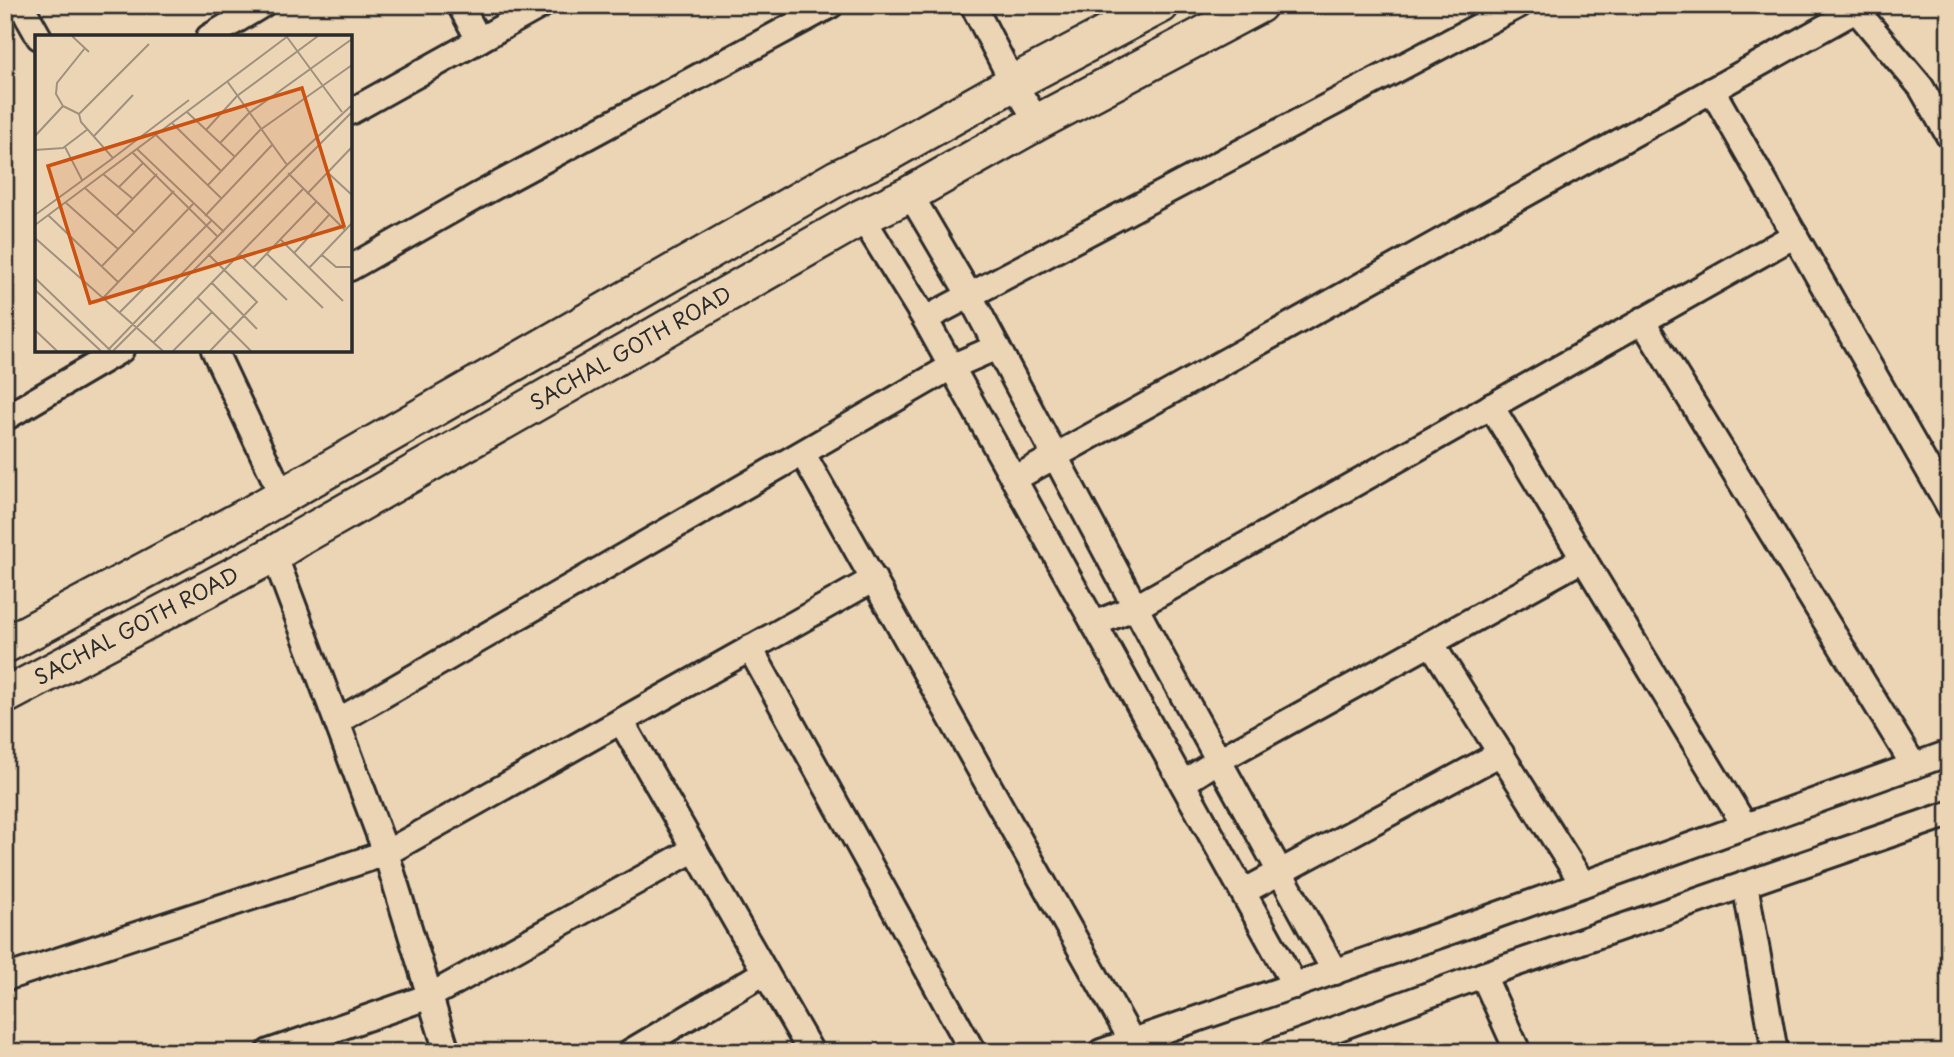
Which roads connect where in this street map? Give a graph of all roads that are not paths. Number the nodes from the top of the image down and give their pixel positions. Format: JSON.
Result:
{"nodes":[{"id":1,"x":21,"y":5,"type":"edge"},
{"id":2,"x":262,"y":5,"type":"edge"},
{"id":3,"x":460,"y":5,"type":"edge"},
{"id":4,"x":542,"y":5,"type":"edge"},
{"id":5,"x":831,"y":5,"type":"edge"},
{"id":6,"x":973,"y":5,"type":"edge"},
{"id":7,"x":1161,"y":5,"type":"edge"},
{"id":8,"x":1259,"y":5,"type":"edge"},
{"id":9,"x":1519,"y":5,"type":"edge"},
{"id":10,"x":1854,"y":8,"type":"edge"},
{"id":11,"x":795,"y":14,"type":"edge"},
{"id":12,"x":38,"y":35,"type":"edge"},
{"id":13,"x":212,"y":35,"type":"edge"},
{"id":14,"x":479,"y":40,"type":"junction"},
{"id":15,"x":1013,"y":83,"type":"junction"},
{"id":16,"x":1712,"y":90,"type":"junction"},
{"id":17,"x":352,"y":111,"type":"edge"},
{"id":18,"x":1038,"y":122,"type":"junction"},
{"id":19,"x":1949,"y":136,"type":"edge"},
{"id":20,"x":910,"y":194,"type":"junction"},
{"id":21,"x":862,"y":217,"type":"junction"},
{"id":22,"x":1795,"y":235,"type":"junction"},
{"id":23,"x":352,"y":267,"type":"edge"},
{"id":24,"x":970,"y":296,"type":"junction"},
{"id":25,"x":925,"y":319,"type":"junction"},
{"id":26,"x":1642,"y":320,"type":"junction"},
{"id":27,"x":997,"y":347,"type":"junction"},
{"id":28,"x":117,"y":352,"type":"edge"},
{"id":29,"x":215,"y":352,"type":"edge"},
{"id":30,"x":951,"y":367,"type":"junction"},
{"id":31,"x":1491,"y":406,"type":"junction"},
{"id":32,"x":7,"y":414,"type":"edge"},
{"id":33,"x":803,"y":454,"type":"junction"},
{"id":34,"x":1055,"y":456,"type":"junction"},
{"id":35,"x":1014,"y":479,"type":"junction"},
{"id":36,"x":282,"y":495,"type":"junction"},
{"id":37,"x":1949,"y":506,"type":"edge"},
{"id":38,"x":274,"y":554,"type":"junction"},
{"id":39,"x":1583,"y":559,"type":"junction"},
{"id":40,"x":874,"y":579,"type":"junction"},
{"id":41,"x":1136,"y":607,"type":"junction"},
{"id":42,"x":1094,"y":624,"type":"junction"},
{"id":43,"x":1431,"y":643,"type":"junction"},
{"id":44,"x":5,"y":645,"type":"edge"},
{"id":45,"x":750,"y":648,"type":"junction"},
{"id":46,"x":5,"y":696,"type":"edge"},
{"id":47,"x":338,"y":721,"type":"junction"},
{"id":48,"x":621,"y":721,"type":"junction"},
{"id":49,"x":1501,"y":753,"type":"junction"},
{"id":50,"x":1949,"y":753,"type":"edge"},
{"id":51,"x":1219,"y":760,"type":"junction"},
{"id":52,"x":1914,"y":766,"type":"junction"},
{"id":53,"x":1183,"y":783,"type":"junction"},
{"id":54,"x":1949,"y":814,"type":"edge"},
{"id":55,"x":1745,"y":826,"type":"junction"},
{"id":56,"x":695,"y":849,"type":"junction"},
{"id":57,"x":386,"y":853,"type":"junction"},
{"id":58,"x":1281,"y":873,"type":"junction"},
{"id":59,"x":1583,"y":884,"type":"junction"},
{"id":60,"x":1745,"y":884,"type":"junction"},
{"id":61,"x":1243,"y":892,"type":"junction"},
{"id":62,"x":765,"y":972,"type":"junction"},
{"id":63,"x":1335,"y":972,"type":"junction"},
{"id":64,"x":1483,"y":975,"type":"junction"},
{"id":65,"x":5,"y":978,"type":"edge"},
{"id":66,"x":1295,"y":986,"type":"junction"},
{"id":67,"x":430,"y":996,"type":"junction"},
{"id":68,"x":1132,"y":1041,"type":"junction"},
{"id":69,"x":269,"y":1052,"type":"edge"},
{"id":70,"x":447,"y":1052,"type":"edge"},
{"id":71,"x":630,"y":1052,"type":"edge"},
{"id":72,"x":811,"y":1052,"type":"edge"},
{"id":73,"x":973,"y":1052,"type":"edge"},
{"id":74,"x":1101,"y":1052,"type":"edge"},
{"id":75,"x":1273,"y":1052,"type":"edge"},
{"id":76,"x":1518,"y":1052,"type":"edge"},
{"id":77,"x":1775,"y":1052,"type":"edge"}],
"edges":[{"from":1,"to":12,"type":"street"},
{"from":2,"to":13,"type":"street"},
{"from":3,"to":14,"type":"street"},
{"from":4,"to":14,"type":"street"},
{"from":5,"to":11,"type":"street"},
{"from":6,"to":15,"type":"street"},
{"from":7,"to":15,"type":"street"},
{"from":8,"to":18,"type":"street","name":"SACHAL GOTH ROAD"},
{"from":9,"to":24,"type":"street"},
{"from":10,"to":16,"type":"street"},
{"from":10,"to":19,"type":"street"},
{"from":11,"to":23,"type":"street"},
{"from":14,"to":17,"type":"street"},
{"from":15,"to":18,"type":"street"},
{"from":15,"to":36,"type":"street"},
{"from":16,"to":22,"type":"street"},
{"from":16,"to":34,"type":"street"},
{"from":18,"to":20,"type":"street","name":"SACHAL GOTH ROAD"},
{"from":20,"to":21,"type":"street","name":"SACHAL GOTH ROAD"},
{"from":20,"to":24,"type":"street"},
{"from":21,"to":25,"type":"street"},
{"from":21,"to":38,"type":"street","name":"SACHAL GOTH ROAD"},
{"from":22,"to":26,"type":"street"},
{"from":22,"to":37,"type":"street"},
{"from":24,"to":25,"type":"street"},
{"from":24,"to":27,"type":"street"},
{"from":25,"to":30,"type":"street"},
{"from":26,"to":31,"type":"street"},
{"from":26,"to":52,"type":"street"},
{"from":27,"to":30,"type":"street"},
{"from":27,"to":34,"type":"street"},
{"from":28,"to":32,"type":"street"},
{"from":29,"to":36,"type":"street"},
{"from":30,"to":33,"type":"street"},
{"from":30,"to":35,"type":"street"},
{"from":31,"to":39,"type":"street"},
{"from":31,"to":41,"type":"street"},
{"from":33,"to":40,"type":"street"},
{"from":33,"to":47,"type":"street"},
{"from":34,"to":35,"type":"street"},
{"from":34,"to":41,"type":"street"},
{"from":35,"to":42,"type":"street"},
{"from":36,"to":44,"type":"street"},
{"from":38,"to":46,"type":"street","name":"SACHAL GOTH ROAD"},
{"from":38,"to":47,"type":"street"},
{"from":39,"to":43,"type":"street"},
{"from":39,"to":55,"type":"street"},
{"from":40,"to":45,"type":"street"},
{"from":40,"to":68,"type":"street"},
{"from":41,"to":42,"type":"street"},
{"from":41,"to":51,"type":"street"},
{"from":42,"to":53,"type":"street"},
{"from":43,"to":49,"type":"street"},
{"from":43,"to":51,"type":"street"},
{"from":45,"to":48,"type":"street"},
{"from":45,"to":73,"type":"street"},
{"from":47,"to":57,"type":"street"},
{"from":48,"to":56,"type":"street"},
{"from":48,"to":57,"type":"street"},
{"from":49,"to":58,"type":"street"},
{"from":49,"to":59,"type":"street"},
{"from":50,"to":52,"type":"street"},
{"from":51,"to":53,"type":"street"},
{"from":51,"to":58,"type":"street"},
{"from":52,"to":55,"type":"street"},
{"from":53,"to":61,"type":"street"},
{"from":54,"to":60,"type":"street"},
{"from":55,"to":59,"type":"street"},
{"from":56,"to":62,"type":"street"},
{"from":56,"to":67,"type":"street"},
{"from":57,"to":65,"type":"street"},
{"from":57,"to":67,"type":"street"},
{"from":58,"to":61,"type":"street"},
{"from":58,"to":63,"type":"street"},
{"from":59,"to":63,"type":"street"},
{"from":60,"to":64,"type":"street"},
{"from":60,"to":77,"type":"street"},
{"from":61,"to":66,"type":"street"},
{"from":62,"to":71,"type":"street"},
{"from":62,"to":72,"type":"street"},
{"from":63,"to":66,"type":"street"},
{"from":64,"to":75,"type":"street"},
{"from":64,"to":76,"type":"street"},
{"from":66,"to":68,"type":"street"},
{"from":67,"to":69,"type":"street"},
{"from":67,"to":70,"type":"street"},
{"from":68,"to":74,"type":"street"}]}
